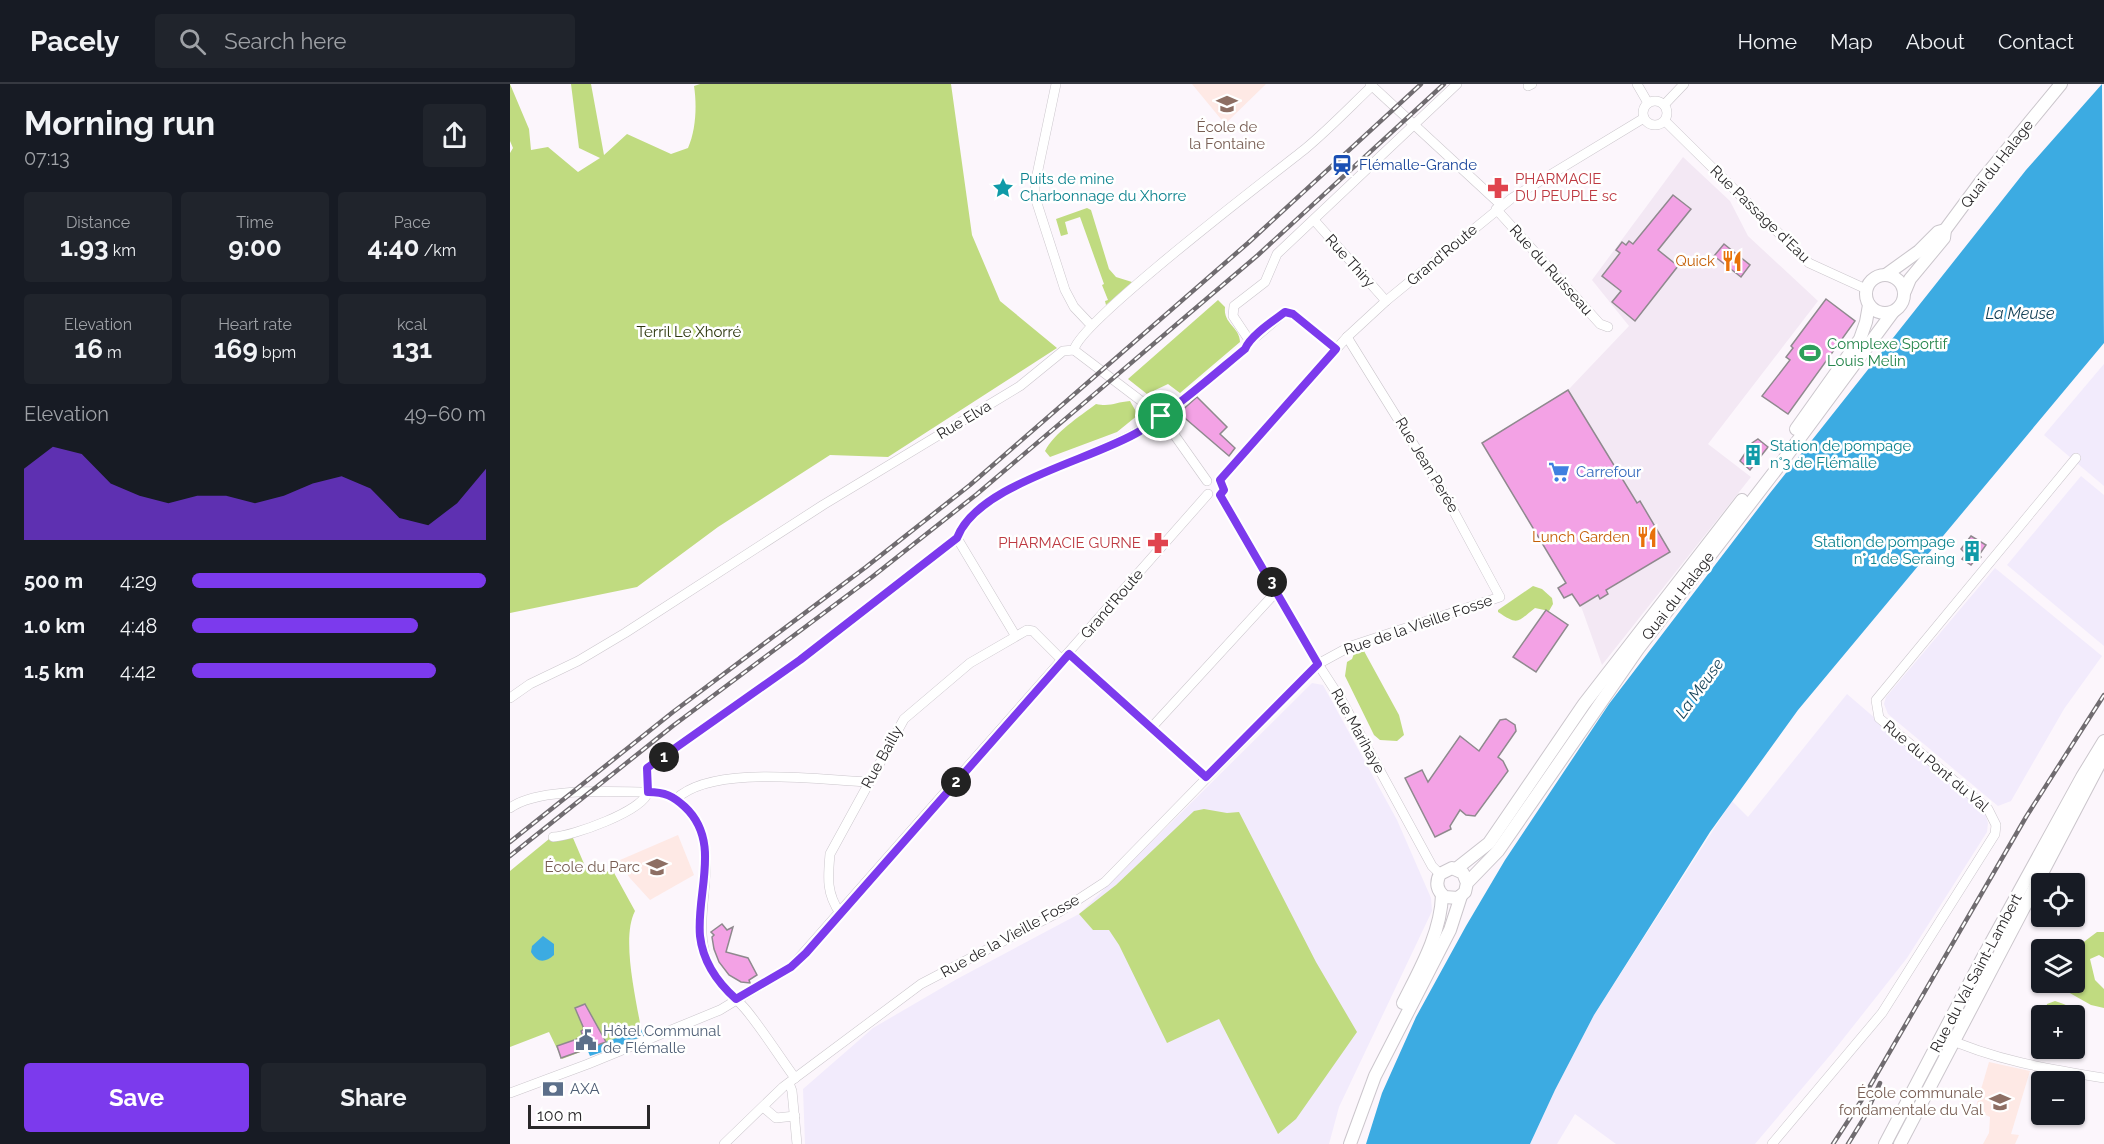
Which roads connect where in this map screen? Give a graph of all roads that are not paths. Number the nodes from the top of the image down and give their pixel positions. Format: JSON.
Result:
{"nodes":[{"id":1,"x":1056,"y":84,"type":"edge"},
{"id":2,"x":1457,"y":84,"type":"edge"},
{"id":3,"x":1637,"y":84,"type":"edge"},
{"id":4,"x":1684,"y":84,"type":"edge"},
{"id":5,"x":2061,"y":84,"type":"edge"},
{"id":6,"x":1371,"y":85,"type":"edge"},
{"id":7,"x":1648,"y":104,"type":"junction"},
{"id":8,"x":1664,"y":105,"type":"junction"},
{"id":9,"x":1644,"y":118,"type":"junction"},
{"id":10,"x":1665,"y":121,"type":"junction"},
{"id":11,"x":1414,"y":126,"type":"junction"},
{"id":12,"x":1499,"y":208,"type":"junction"},
{"id":13,"x":1314,"y":220,"type":"junction"},
{"id":14,"x":1945,"y":230,"type":"junction"},
{"id":15,"x":1887,"y":274,"type":"junction"},
{"id":16,"x":1866,"y":290,"type":"junction"},
{"id":17,"x":1905,"y":291,"type":"junction"},
{"id":18,"x":1386,"y":301,"type":"junction"},
{"id":19,"x":1869,"y":304,"type":"junction"},
{"id":20,"x":1893,"y":312,"type":"junction"},
{"id":21,"x":1091,"y":326,"type":"junction"},
{"id":22,"x":1608,"y":327,"type":"dead end"},
{"id":23,"x":1347,"y":337,"type":"junction"},
{"id":24,"x":1249,"y":340,"type":"junction"},
{"id":25,"x":1336,"y":349,"type":"junction"},
{"id":26,"x":1074,"y":350,"type":"junction"},
{"id":27,"x":1161,"y":416,"type":"junction"},
{"id":28,"x":2076,"y":458,"type":"dead end"},
{"id":29,"x":1220,"y":480,"type":"junction"},
{"id":30,"x":1207,"y":481,"type":"junction"},
{"id":31,"x":1208,"y":494,"type":"junction"},
{"id":32,"x":1220,"y":495,"type":"junction"},
{"id":33,"x":957,"y":538,"type":"junction"},
{"id":34,"x":1277,"y":591,"type":"junction"},
{"id":35,"x":1500,"y":597,"type":"joint"},
{"id":36,"x":1015,"y":635,"type":"junction"},
{"id":37,"x":1066,"y":657,"type":"junction"},
{"id":38,"x":1318,"y":664,"type":"junction"},
{"id":39,"x":510,"y":698,"type":"edge"},
{"id":40,"x":1152,"y":727,"type":"junction"},
{"id":41,"x":2104,"y":741,"type":"edge"},
{"id":42,"x":2104,"y":754,"type":"edge"},
{"id":43,"x":1206,"y":777,"type":"junction"},
{"id":44,"x":868,"y":782,"type":"junction"},
{"id":45,"x":648,"y":792,"type":"junction"},
{"id":46,"x":676,"y":799,"type":"junction"},
{"id":47,"x":510,"y":808,"type":"edge"},
{"id":48,"x":553,"y":837,"type":"dead end"},
{"id":49,"x":1456,"y":869,"type":"junction"},
{"id":50,"x":1440,"y":874,"type":"junction"},
{"id":51,"x":1467,"y":883,"type":"junction"},
{"id":52,"x":1442,"y":895,"type":"junction"},
{"id":53,"x":1461,"y":896,"type":"junction"},
{"id":54,"x":840,"y":913,"type":"junction"},
{"id":55,"x":736,"y":999,"type":"junction"},
{"id":56,"x":1948,"y":1039,"type":"junction"},
{"id":57,"x":2104,"y":1078,"type":"edge"},
{"id":58,"x":792,"y":1081,"type":"junction"},
{"id":59,"x":510,"y":1093,"type":"edge"},
{"id":60,"x":763,"y":1107,"type":"junction"},
{"id":61,"x":795,"y":1116,"type":"junction"},
{"id":62,"x":724,"y":1144,"type":"edge"},
{"id":63,"x":797,"y":1144,"type":"edge"},
{"id":64,"x":1341,"y":1144,"type":"edge"},
{"id":65,"x":1350,"y":1144,"type":"edge"},
{"id":66,"x":1772,"y":1144,"type":"edge"},
{"id":67,"x":1886,"y":1144,"type":"edge"},
{"id":68,"x":1900,"y":1144,"type":"edge"}],
"edges":[{"from":1,"to":21,"type":"street"},
{"from":2,"to":11,"type":"street"},
{"from":3,"to":7,"type":"street"},
{"from":4,"to":8,"type":"street"},
{"from":5,"to":14,"type":"main road","name":"Quai du Halage"},
{"from":6,"to":11,"type":"street","name":"Rue du Ruisseau"},
{"from":6,"to":21,"type":"street","name":"Rue Elva"},
{"from":7,"to":8,"type":"street"},
{"from":7,"to":9,"type":"street"},
{"from":8,"to":10,"type":"street"},
{"from":9,"to":10,"type":"street"},
{"from":9,"to":12,"type":"street","name":"Grand'Route"},
{"from":10,"to":16,"type":"street","name":"Rue Passage d'Eau"},
{"from":11,"to":12,"type":"street","name":"Rue du Ruisseau"},
{"from":11,"to":13,"type":"street"},
{"from":12,"to":18,"type":"street","name":"Grand'Route"},
{"from":12,"to":22,"type":"street","name":"Rue du Ruisseau"},
{"from":13,"to":18,"type":"street","name":"Rue Thiry"},
{"from":13,"to":24,"type":"street"},
{"from":14,"to":15,"type":"main road","name":"Quai du Halage"},
{"from":14,"to":17,"type":"main road","name":"Quai du Halage"},
{"from":15,"to":16,"type":"main road","name":"Quai du Halage"},
{"from":15,"to":17,"type":"main road"},
{"from":16,"to":19,"type":"main road","name":"Quai du Halage"},
{"from":17,"to":20,"type":"main road","name":"Quai du Halage"},
{"from":18,"to":23,"type":"street","name":"Grand'Route"},
{"from":19,"to":20,"type":"main road"},
{"from":19,"to":49,"type":"main road","name":"Quai du Halage"},
{"from":20,"to":51,"type":"main road","name":"Quai du Halage"},
{"from":21,"to":26,"type":"street","name":"Rue Elva"},
{"from":23,"to":25,"type":"street","name":"Grand'Route"},
{"from":23,"to":35,"type":"street","name":"Rue Jean Perée"},
{"from":24,"to":25,"type":"street"},
{"from":24,"to":27,"type":"street"},
{"from":25,"to":29,"type":"street","name":"Grand'Route"},
{"from":26,"to":27,"type":"street"},
{"from":26,"to":39,"type":"street","name":"Rue Elva"},
{"from":27,"to":30,"type":"street"},
{"from":27,"to":33,"type":"street"},
{"from":28,"to":66,"type":"street","name":"Rue du Pont du Val"},
{"from":29,"to":30,"type":"street"},
{"from":29,"to":32,"type":"street"},
{"from":30,"to":31,"type":"street"},
{"from":31,"to":32,"type":"street"},
{"from":31,"to":37,"type":"street","name":"Grand'Route"},
{"from":32,"to":34,"type":"street","name":"Rue Marihaye"},
{"from":33,"to":36,"type":"street"},
{"from":33,"to":45,"type":"street"},
{"from":34,"to":38,"type":"street","name":"Rue Marihaye"},
{"from":34,"to":40,"type":"street"},
{"from":35,"to":38,"type":"street","name":"Rue de la Vieille Fosse"},
{"from":36,"to":37,"type":"street"},
{"from":36,"to":44,"type":"street","name":"Rue Bailly"},
{"from":37,"to":40,"type":"street"},
{"from":37,"to":54,"type":"street","name":"Grand'Route"},
{"from":38,"to":43,"type":"street","name":"Rue de la Vieille Fosse"},
{"from":38,"to":50,"type":"street","name":"Rue Marihaye"},
{"from":40,"to":43,"type":"street"},
{"from":41,"to":56,"type":"main road","name":"Rue du Val Saint-Lambert"},
{"from":42,"to":56,"type":"main road","name":"Rue du Val Saint-Lambert"},
{"from":43,"to":58,"type":"street","name":"Rue de la Vieille Fosse"},
{"from":44,"to":46,"type":"street"},
{"from":44,"to":54,"type":"street","name":"Rue Bailly"},
{"from":45,"to":46,"type":"street"},
{"from":45,"to":47,"type":"street"},
{"from":45,"to":48,"type":"street"},
{"from":46,"to":55,"type":"street"},
{"from":49,"to":50,"type":"main road"},
{"from":49,"to":51,"type":"main road"},
{"from":50,"to":52,"type":"main road"},
{"from":51,"to":53,"type":"main road"},
{"from":52,"to":53,"type":"main road"},
{"from":52,"to":64,"type":"main road"},
{"from":53,"to":65,"type":"main road"},
{"from":54,"to":55,"type":"street","name":"Grand'Route"},
{"from":55,"to":58,"type":"street"},
{"from":55,"to":59,"type":"street","name":"Grand'Route"},
{"from":56,"to":57,"type":"street"},
{"from":56,"to":67,"type":"main road","name":"Rue du Val Saint-Lambert"},
{"from":56,"to":68,"type":"main road","name":"Rue du Val Saint-Lambert"},
{"from":58,"to":60,"type":"street","name":"Rue de la Vieille Fosse"},
{"from":58,"to":61,"type":"street"},
{"from":60,"to":61,"type":"street"},
{"from":60,"to":62,"type":"street","name":"Rue de la Vieille Fosse"},
{"from":61,"to":63,"type":"street"}]}
